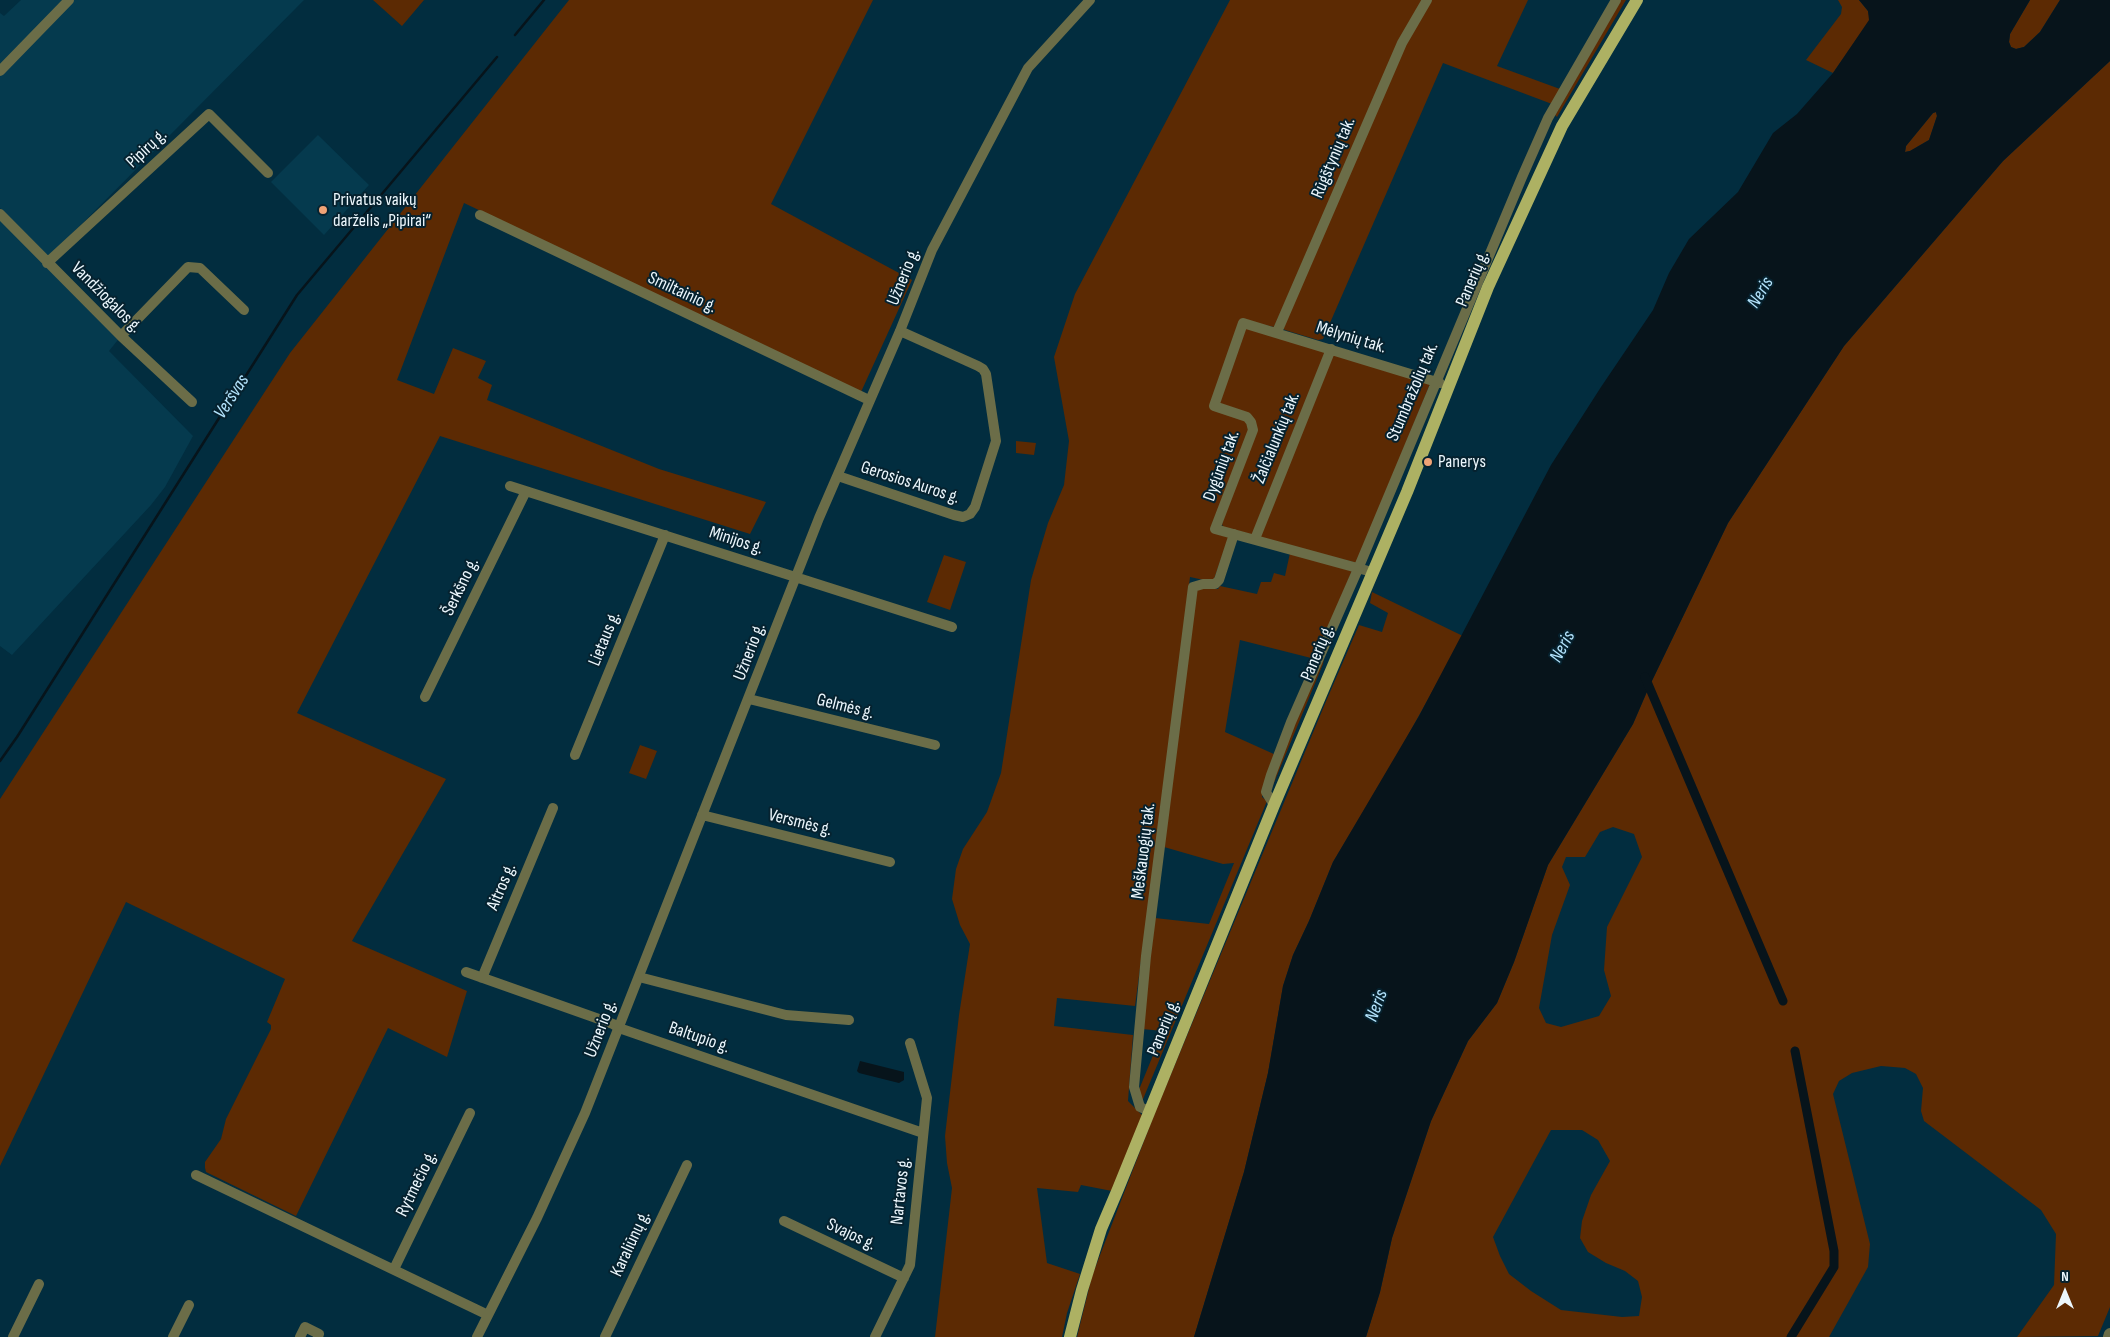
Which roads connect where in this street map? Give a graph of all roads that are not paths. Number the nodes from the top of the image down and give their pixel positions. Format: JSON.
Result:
{"nodes":[{"id":1,"x":69,"y":0,"type":"edge"},
{"id":2,"x":1090,"y":0,"type":"edge"},
{"id":3,"x":1427,"y":0,"type":"edge"},
{"id":4,"x":1616,"y":0,"type":"edge"},
{"id":5,"x":1637,"y":0,"type":"edge"},
{"id":6,"x":0,"y":71,"type":"edge"},
{"id":7,"x":268,"y":173,"type":"dead end"},
{"id":8,"x":0,"y":214,"type":"edge"},
{"id":9,"x":480,"y":215,"type":"dead end"},
{"id":10,"x":47,"y":264,"type":"junction"},
{"id":11,"x":244,"y":310,"type":"dead end"},
{"id":12,"x":1243,"y":323,"type":"joint"},
{"id":13,"x":900,"y":330,"type":"junction"},
{"id":14,"x":1277,"y":332,"type":"junction"},
{"id":15,"x":121,"y":336,"type":"junction"},
{"id":16,"x":1331,"y":349,"type":"junction"},
{"id":17,"x":1435,"y":381,"type":"junction"},
{"id":18,"x":1448,"y":385,"type":"junction"},
{"id":19,"x":869,"y":400,"type":"junction"},
{"id":20,"x":192,"y":402,"type":"dead end"},
{"id":21,"x":838,"y":476,"type":"junction"},
{"id":22,"x":510,"y":486,"type":"dead end"},
{"id":23,"x":526,"y":491,"type":"junction"},
{"id":24,"x":1234,"y":534,"type":"junction"},
{"id":25,"x":665,"y":535,"type":"junction"},
{"id":26,"x":1255,"y":539,"type":"junction"},
{"id":27,"x":1358,"y":569,"type":"junction"},
{"id":28,"x":1372,"y":572,"type":"junction"},
{"id":29,"x":796,"y":578,"type":"junction"},
{"id":30,"x":952,"y":627,"type":"dead end"},
{"id":31,"x":425,"y":697,"type":"dead end"},
{"id":32,"x":749,"y":699,"type":"junction"},
{"id":33,"x":934,"y":745,"type":"dead end"},
{"id":34,"x":575,"y":755,"type":"dead end"},
{"id":35,"x":1274,"y":805,"type":"junction"},
{"id":36,"x":553,"y":808,"type":"dead end"},
{"id":37,"x":702,"y":815,"type":"junction"},
{"id":38,"x":890,"y":862,"type":"dead end"},
{"id":39,"x":466,"y":972,"type":"dead end"},
{"id":40,"x":639,"y":977,"type":"junction"},
{"id":41,"x":482,"y":978,"type":"junction"},
{"id":42,"x":849,"y":1020,"type":"dead end"},
{"id":43,"x":619,"y":1028,"type":"junction"},
{"id":44,"x":910,"y":1043,"type":"dead end"},
{"id":45,"x":1149,"y":1111,"type":"junction"},
{"id":46,"x":470,"y":1113,"type":"dead end"},
{"id":47,"x":923,"y":1133,"type":"junction"},
{"id":48,"x":687,"y":1165,"type":"dead end"},
{"id":49,"x":196,"y":1175,"type":"dead end"},
{"id":50,"x":784,"y":1221,"type":"dead end"},
{"id":51,"x":394,"y":1269,"type":"junction"},
{"id":52,"x":904,"y":1278,"type":"junction"},
{"id":53,"x":39,"y":1284,"type":"dead end"},
{"id":54,"x":189,"y":1305,"type":"dead end"},
{"id":55,"x":488,"y":1315,"type":"junction"},
{"id":56,"x":13,"y":1337,"type":"edge"},
{"id":57,"x":173,"y":1337,"type":"edge"},
{"id":58,"x":300,"y":1337,"type":"edge"},
{"id":59,"x":318,"y":1337,"type":"edge"},
{"id":60,"x":477,"y":1337,"type":"edge"},
{"id":61,"x":605,"y":1337,"type":"edge"},
{"id":62,"x":875,"y":1337,"type":"edge"},
{"id":63,"x":1070,"y":1337,"type":"edge"}],
"edges":[{"from":1,"to":6,"type":"street"},
{"from":2,"to":13,"type":"street","name":"Užnerio g."},
{"from":3,"to":14,"type":"street","name":"Rūgštynių tak."},
{"from":4,"to":17,"type":"street","name":"Stumbražolių tak."},
{"from":5,"to":18,"type":"main road","name":"Panerių g."},
{"from":7,"to":10,"type":"street","name":"Pipirų g."},
{"from":8,"to":10,"type":"street","name":"Vandžiogalos g."},
{"from":9,"to":19,"type":"street","name":"Smiltainio g."},
{"from":10,"to":15,"type":"street","name":"Vandžiogalos g."},
{"from":11,"to":15,"type":"street"},
{"from":12,"to":14,"type":"street","name":"Mėlynių tak."},
{"from":12,"to":24,"type":"street","name":"Dygūnių tak."},
{"from":13,"to":19,"type":"street","name":"Užnerio g."},
{"from":13,"to":21,"type":"street","name":"Gerosios Auros g."},
{"from":14,"to":16,"type":"street","name":"Mėlynių tak."},
{"from":15,"to":20,"type":"street","name":"Vandžiogalos g."},
{"from":16,"to":17,"type":"street","name":"Mėlynių tak."},
{"from":16,"to":26,"type":"street","name":"Žalčialunkių tak."},
{"from":17,"to":18,"type":"street","name":"Mėlynių tak."},
{"from":17,"to":27,"type":"street","name":"Stumbražolių tak."},
{"from":18,"to":28,"type":"main road","name":"Panerių g."},
{"from":19,"to":21,"type":"street","name":"Užnerio g."},
{"from":21,"to":29,"type":"street","name":"Užnerio g."},
{"from":22,"to":23,"type":"street","name":"Minijos g."},
{"from":23,"to":25,"type":"street","name":"Minijos g."},
{"from":23,"to":31,"type":"street","name":"Šerkšno g."},
{"from":24,"to":26,"type":"street"},
{"from":24,"to":45,"type":"street","name":"Meškauogių tak."},
{"from":25,"to":29,"type":"street","name":"Minijos g."},
{"from":25,"to":34,"type":"street","name":"Lietaus g."},
{"from":26,"to":27,"type":"street"},
{"from":27,"to":28,"type":"street"},
{"from":27,"to":35,"type":"street","name":"Stumbražolių tak."},
{"from":28,"to":35,"type":"main road","name":"Panerių g."},
{"from":29,"to":30,"type":"street","name":"Minijos g."},
{"from":29,"to":32,"type":"street","name":"Užnerio g."},
{"from":32,"to":33,"type":"street","name":"Gelmės g."},
{"from":32,"to":37,"type":"street","name":"Užnerio g."},
{"from":35,"to":45,"type":"main road","name":"Panerių g."},
{"from":36,"to":41,"type":"street","name":"Aitros g."},
{"from":37,"to":38,"type":"street","name":"Versmės g."},
{"from":37,"to":40,"type":"street","name":"Užnerio g."},
{"from":39,"to":41,"type":"street","name":"Baltupio g."},
{"from":40,"to":42,"type":"street"},
{"from":40,"to":43,"type":"street","name":"Užnerio g."},
{"from":41,"to":43,"type":"street","name":"Baltupio g."},
{"from":43,"to":47,"type":"street","name":"Baltupio g."},
{"from":43,"to":55,"type":"street","name":"Užnerio g."},
{"from":44,"to":47,"type":"street","name":"Nartavos g."},
{"from":45,"to":63,"type":"main road","name":"Panerių g."},
{"from":46,"to":51,"type":"street","name":"Rytmečio g."},
{"from":47,"to":52,"type":"street","name":"Nartavos g."},
{"from":48,"to":61,"type":"street","name":"Karaliūnų g."},
{"from":49,"to":51,"type":"street"},
{"from":50,"to":52,"type":"street","name":"Svajos g."},
{"from":51,"to":55,"type":"street"},
{"from":52,"to":62,"type":"street","name":"Nartavos g."},
{"from":53,"to":56,"type":"street"},
{"from":54,"to":57,"type":"street"},
{"from":55,"to":60,"type":"street","name":"Užnerio g."},
{"from":58,"to":59,"type":"street"}]}
